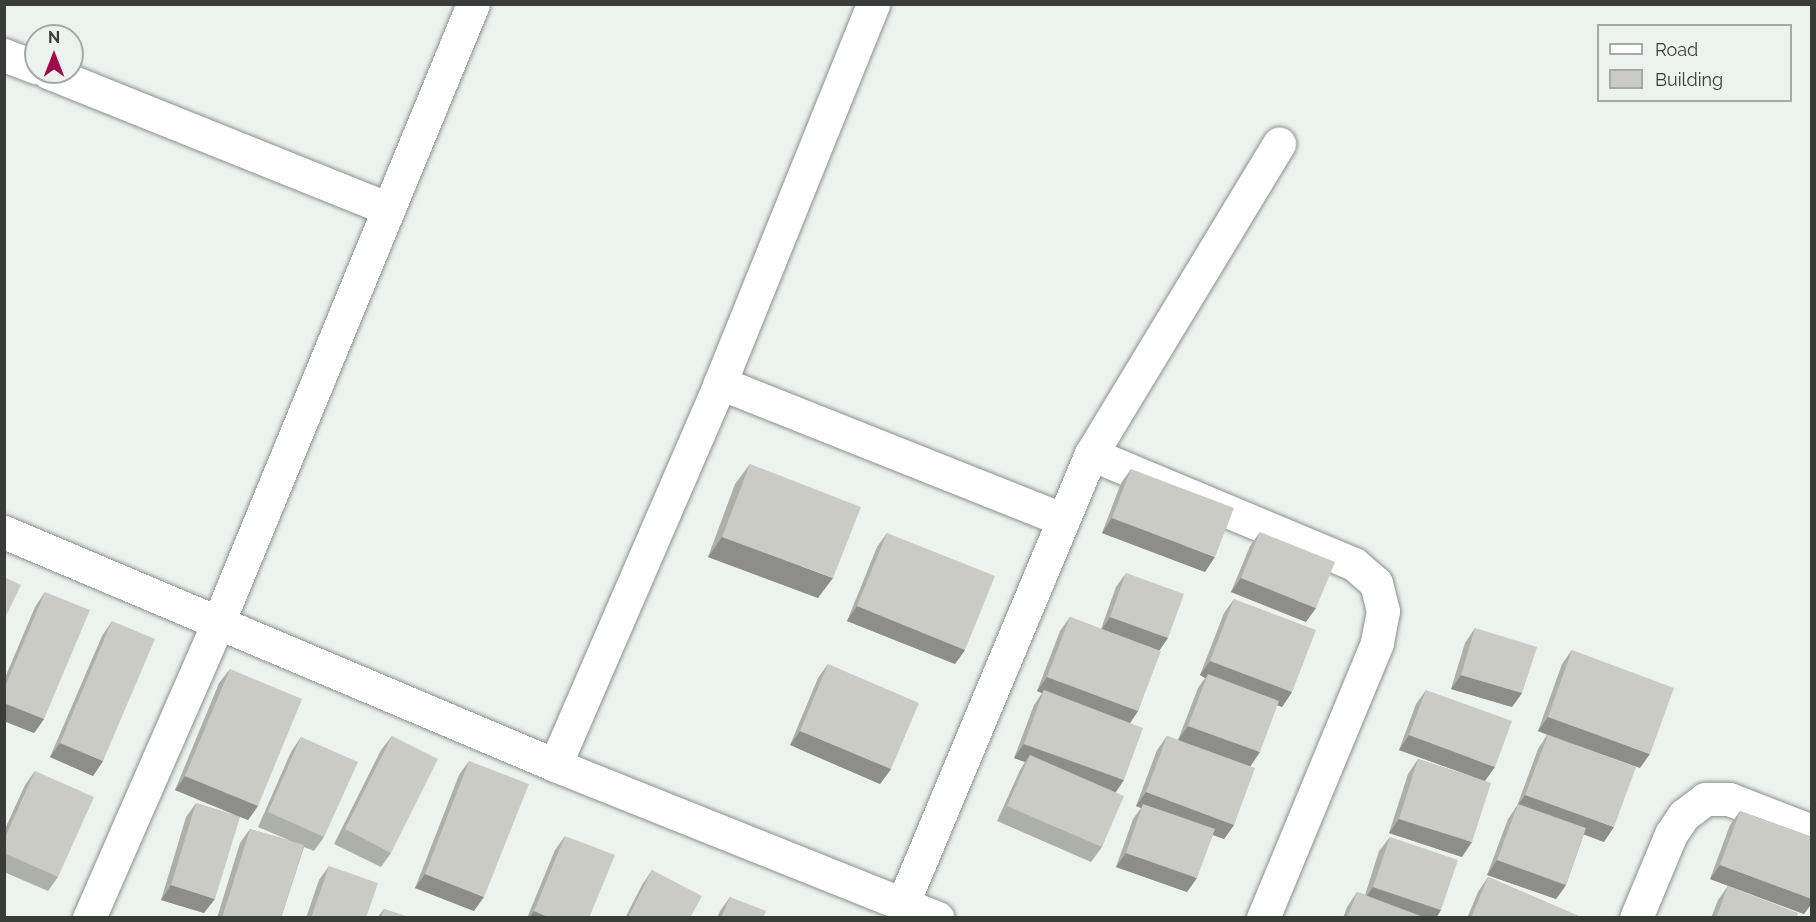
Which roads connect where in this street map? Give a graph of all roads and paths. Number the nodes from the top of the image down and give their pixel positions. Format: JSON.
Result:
{"nodes":[{"id":1,"x":473,"y":4,"type":"edge"},
{"id":2,"x":873,"y":4,"type":"edge"},
{"id":3,"x":4,"y":55,"type":"edge"},
{"id":4,"x":24,"y":62,"type":"edge"},
{"id":5,"x":78,"y":84,"type":"edge"},
{"id":6,"x":1279,"y":144,"type":"dead end"},
{"id":7,"x":389,"y":209,"type":"junction"},
{"id":8,"x":720,"y":384,"type":"junction"},
{"id":9,"x":1091,"y":454,"type":"junction"},
{"id":10,"x":1061,"y":519,"type":"junction"},
{"id":11,"x":4,"y":532,"type":"edge"},
{"id":12,"x":218,"y":623,"type":"junction"},
{"id":13,"x":555,"y":765,"type":"junction"},
{"id":14,"x":1812,"y":831,"type":"edge"},
{"id":15,"x":903,"y":903,"type":"junction"},
{"id":16,"x":89,"y":918,"type":"edge"},
{"id":17,"x":938,"y":918,"type":"edge"},
{"id":18,"x":1263,"y":918,"type":"edge"},
{"id":19,"x":1635,"y":918,"type":"edge"}],
"edges":[{"from":1,"to":7,"type":"street"},
{"from":2,"to":8,"type":"street"},
{"from":3,"to":4,"type":"street"},
{"from":5,"to":7,"type":"street"},
{"from":6,"to":9,"type":"street"},
{"from":7,"to":12,"type":"street"},
{"from":8,"to":10,"type":"street"},
{"from":8,"to":13,"type":"street"},
{"from":9,"to":10,"type":"street"},
{"from":9,"to":18,"type":"street"},
{"from":10,"to":15,"type":"street"},
{"from":11,"to":12,"type":"street"},
{"from":12,"to":13,"type":"street"},
{"from":12,"to":16,"type":"street"},
{"from":13,"to":15,"type":"street"},
{"from":14,"to":19,"type":"street"},
{"from":15,"to":17,"type":"street"}]}
